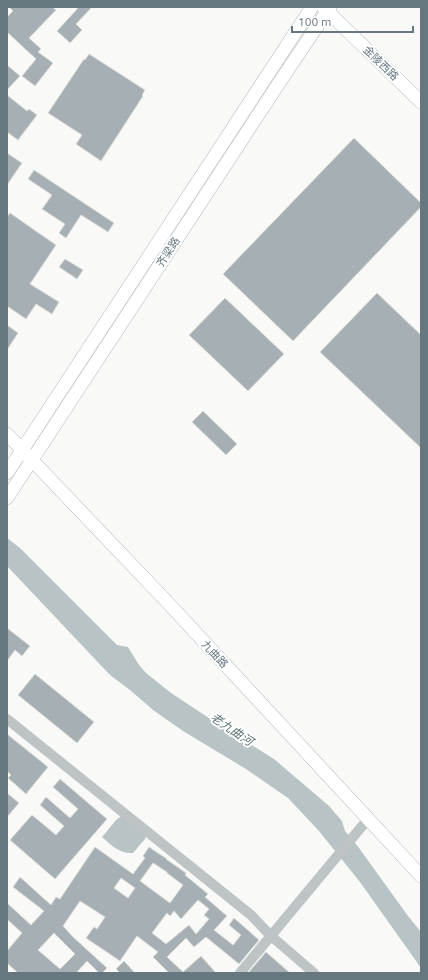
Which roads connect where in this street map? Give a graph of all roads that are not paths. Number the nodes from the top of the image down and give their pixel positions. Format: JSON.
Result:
{"nodes":[{"id":1,"x":312,"y":7,"type":"edge"},
{"id":2,"x":327,"y":8,"type":"edge"},
{"id":3,"x":421,"y":102,"type":"edge"},
{"id":4,"x":7,"y":434,"type":"edge"},
{"id":5,"x":22,"y":450,"type":"junction"},
{"id":6,"x":32,"y":460,"type":"junction"},
{"id":7,"x":7,"y":473,"type":"edge"},
{"id":8,"x":7,"y":498,"type":"edge"},
{"id":9,"x":7,"y":719,"type":"edge"},
{"id":10,"x":368,"y":819,"type":"junction"},
{"id":11,"x":421,"y":876,"type":"edge"},
{"id":12,"x":271,"y":936,"type":"junction"},
{"id":13,"x":240,"y":973,"type":"edge"},
{"id":14,"x":314,"y":973,"type":"edge"}],
"edges":[{"from":1,"to":5,"type":"main road","name":"齐梁路"},
{"from":2,"to":3,"type":"main road","name":"金陵西路"},
{"from":2,"to":6,"type":"main road","name":"齐梁路"},
{"from":4,"to":5,"type":"main road","name":"九曲路"},
{"from":5,"to":6,"type":"main road","name":"九曲路"},
{"from":5,"to":7,"type":"main road","name":"齐梁路"},
{"from":6,"to":8,"type":"main road","name":"齐梁路"},
{"from":6,"to":10,"type":"main road","name":"九曲路"},
{"from":9,"to":12,"type":"street"},
{"from":10,"to":11,"type":"main road","name":"九曲路"},
{"from":10,"to":12,"type":"street"},
{"from":12,"to":13,"type":"street"},
{"from":12,"to":14,"type":"street"}]}
